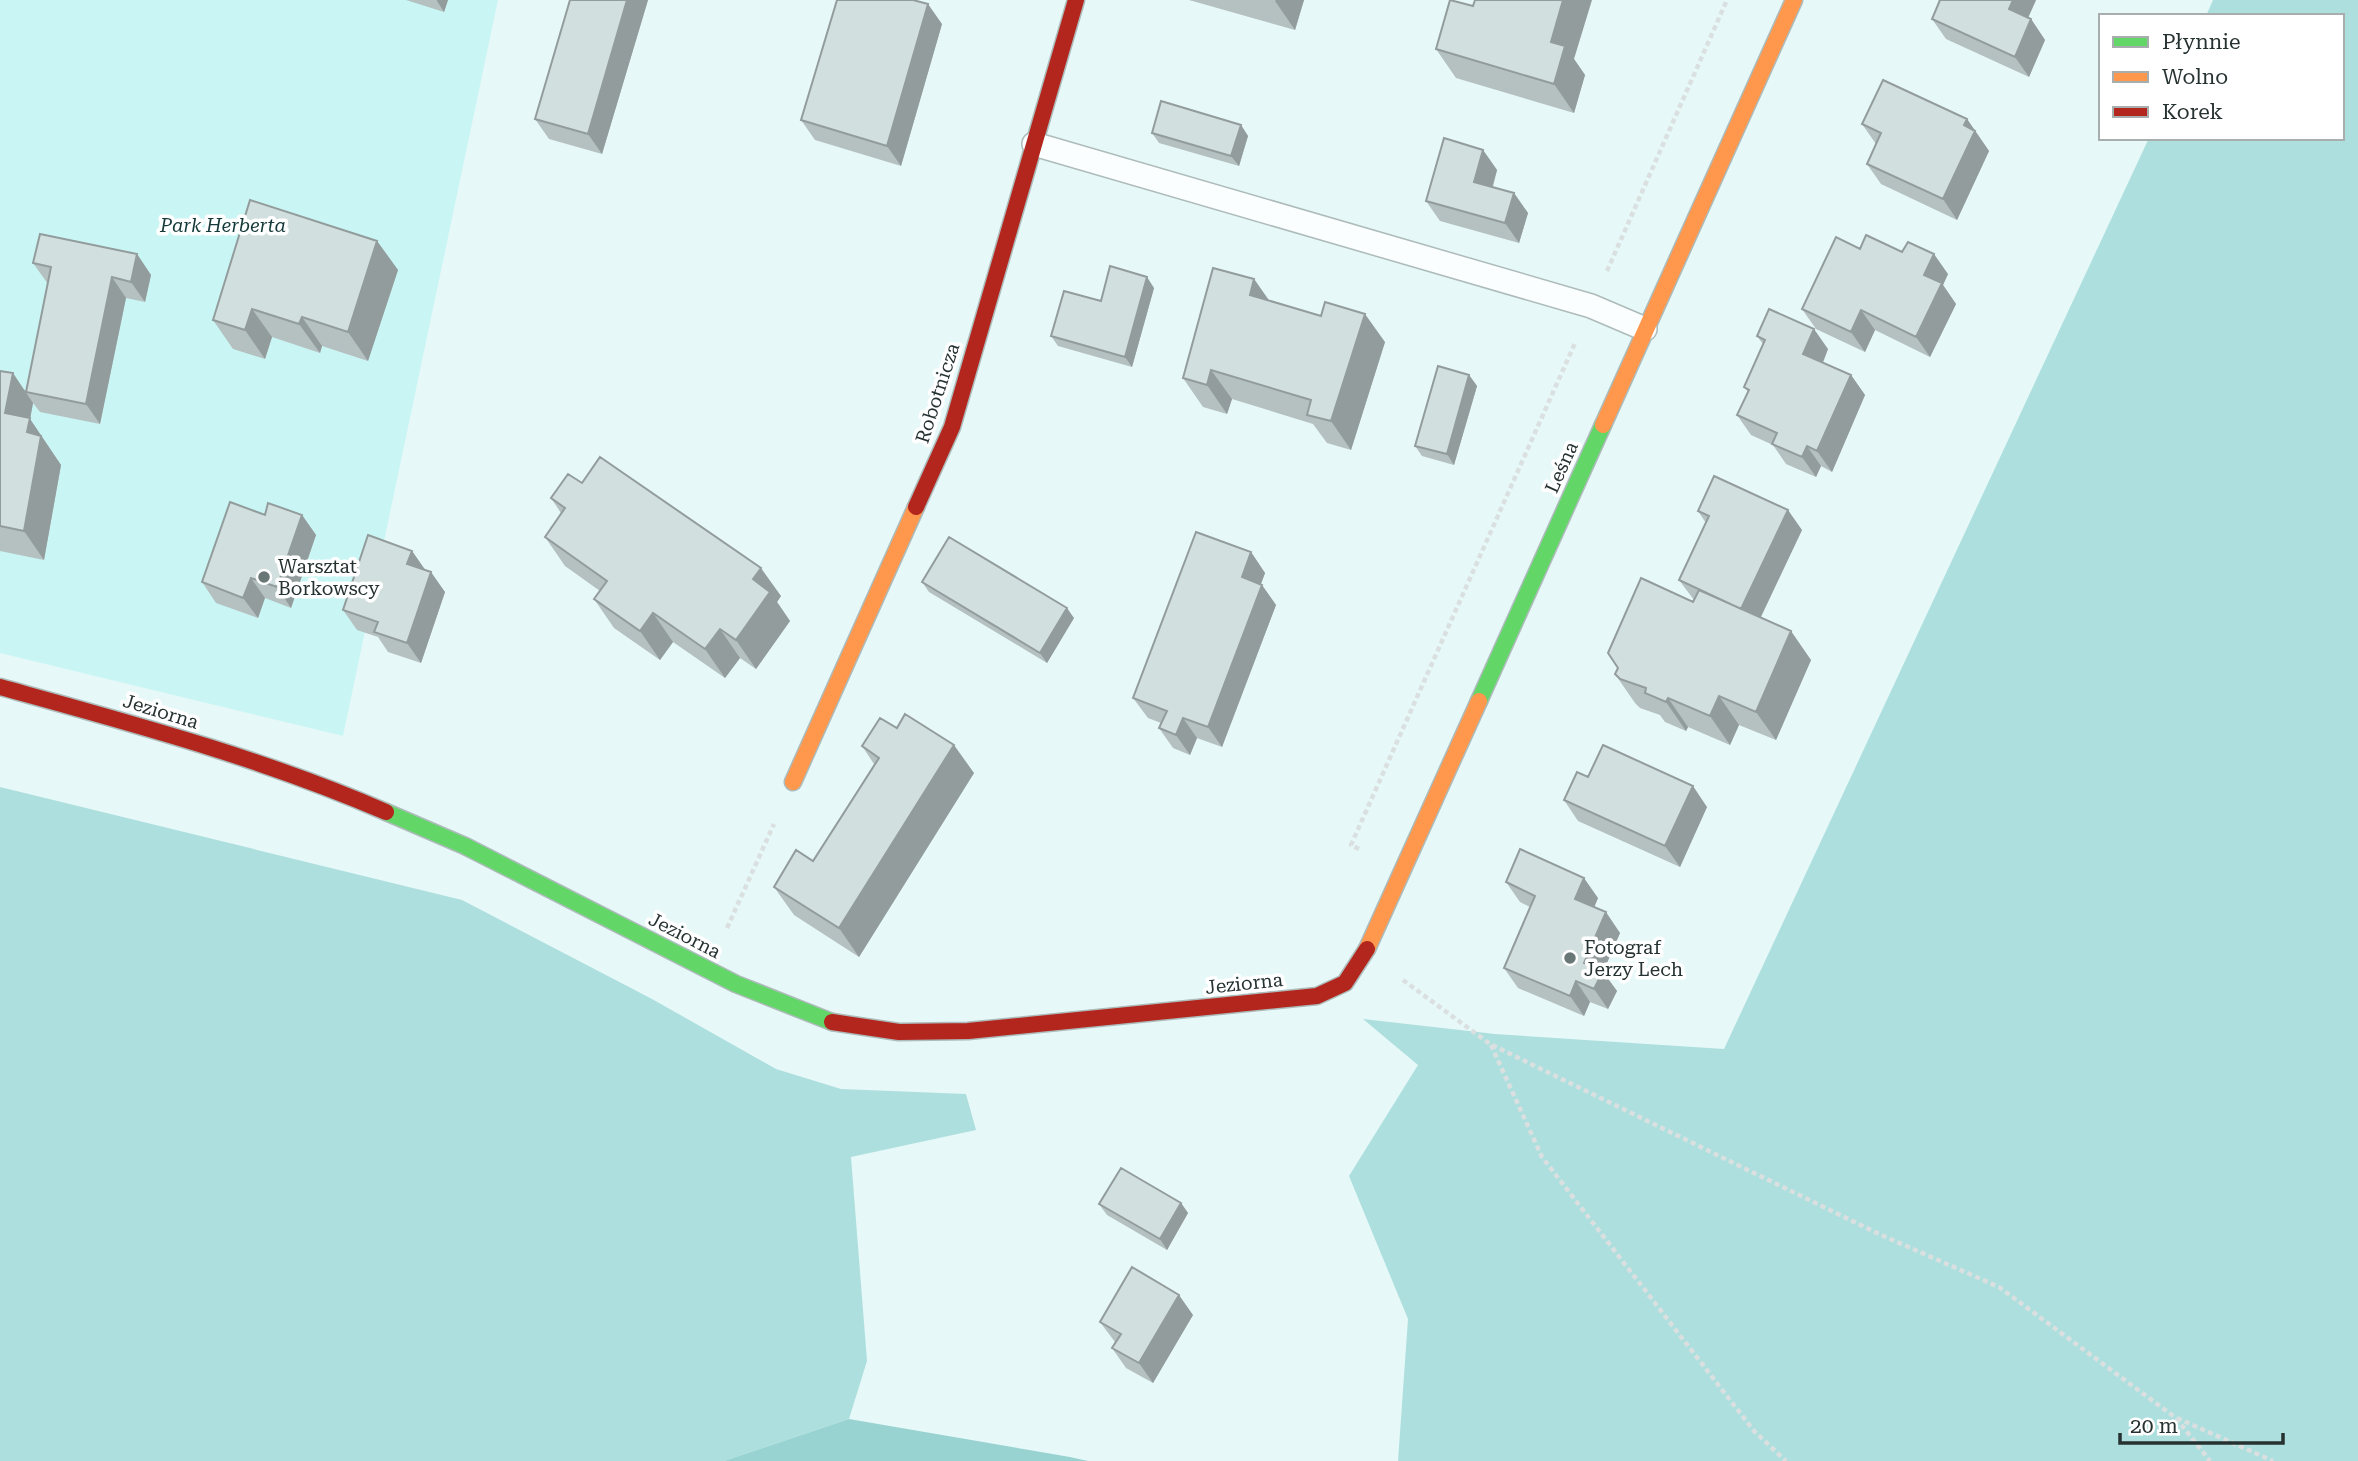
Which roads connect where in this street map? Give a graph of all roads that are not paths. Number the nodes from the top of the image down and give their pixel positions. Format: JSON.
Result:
{"nodes":[{"id":1,"x":1076,"y":0,"type":"edge"},
{"id":2,"x":1794,"y":0,"type":"edge"},
{"id":3,"x":1034,"y":144,"type":"junction"},
{"id":4,"x":1645,"y":329,"type":"junction"},
{"id":5,"x":0,"y":687,"type":"edge"},
{"id":6,"x":793,"y":782,"type":"road end"},
{"id":7,"x":1367,"y":951,"type":"joint"}],
"edges":[{"from":1,"to":3,"type":"street","name":"Robotnicza"},
{"from":2,"to":4,"type":"street","name":"Leśna"},
{"from":3,"to":4,"type":"lane"},
{"from":3,"to":6,"type":"street","name":"Robotnicza"},
{"from":4,"to":7,"type":"street","name":"Leśna"},
{"from":5,"to":7,"type":"street","name":"Jeziorna"}]}
